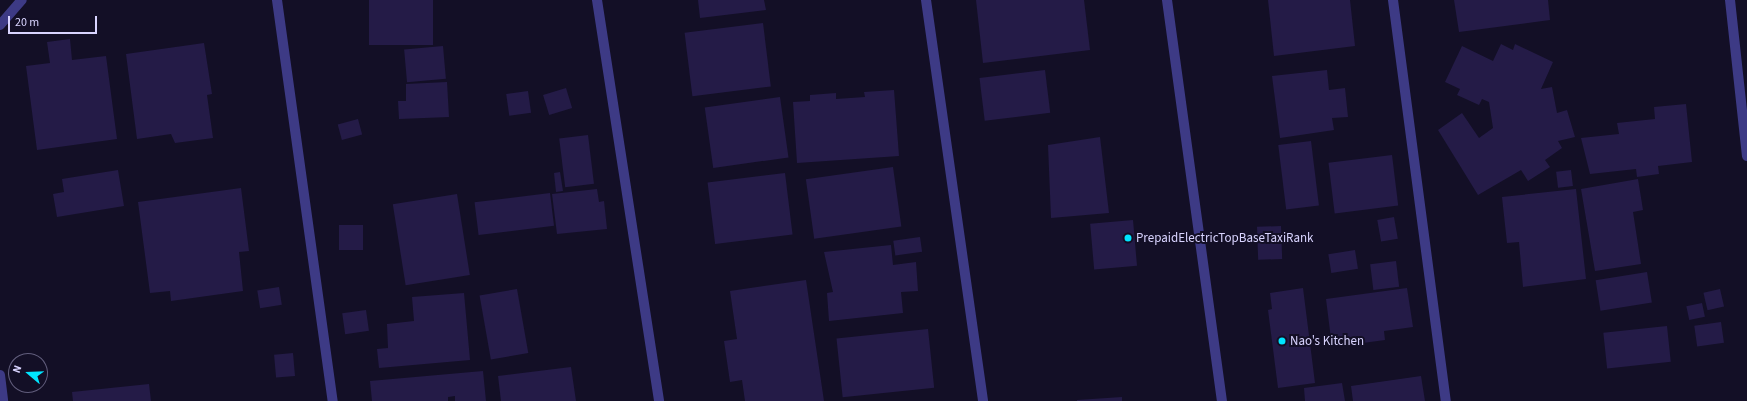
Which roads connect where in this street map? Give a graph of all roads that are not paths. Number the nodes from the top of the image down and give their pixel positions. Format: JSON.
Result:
{"nodes":[{"id":1,"x":22,"y":0,"type":"edge"},
{"id":2,"x":277,"y":0,"type":"edge"},
{"id":3,"x":598,"y":0,"type":"edge"},
{"id":4,"x":926,"y":0,"type":"edge"},
{"id":5,"x":1167,"y":0,"type":"edge"},
{"id":6,"x":1392,"y":0,"type":"edge"},
{"id":7,"x":1730,"y":0,"type":"edge"},
{"id":8,"x":0,"y":25,"type":"edge"},
{"id":9,"x":1747,"y":156,"type":"edge"},
{"id":10,"x":0,"y":375,"type":"edge"},
{"id":11,"x":4,"y":401,"type":"edge"},
{"id":12,"x":333,"y":401,"type":"edge"},
{"id":13,"x":659,"y":401,"type":"edge"},
{"id":14,"x":983,"y":401,"type":"edge"},
{"id":15,"x":1222,"y":401,"type":"edge"},
{"id":16,"x":1446,"y":401,"type":"edge"}],
"edges":[{"from":1,"to":8,"type":"street"},
{"from":2,"to":12,"type":"street"},
{"from":3,"to":13,"type":"street"},
{"from":4,"to":14,"type":"street"},
{"from":5,"to":15,"type":"street"},
{"from":6,"to":16,"type":"street"},
{"from":7,"to":9,"type":"street"},
{"from":10,"to":11,"type":"street"}]}
